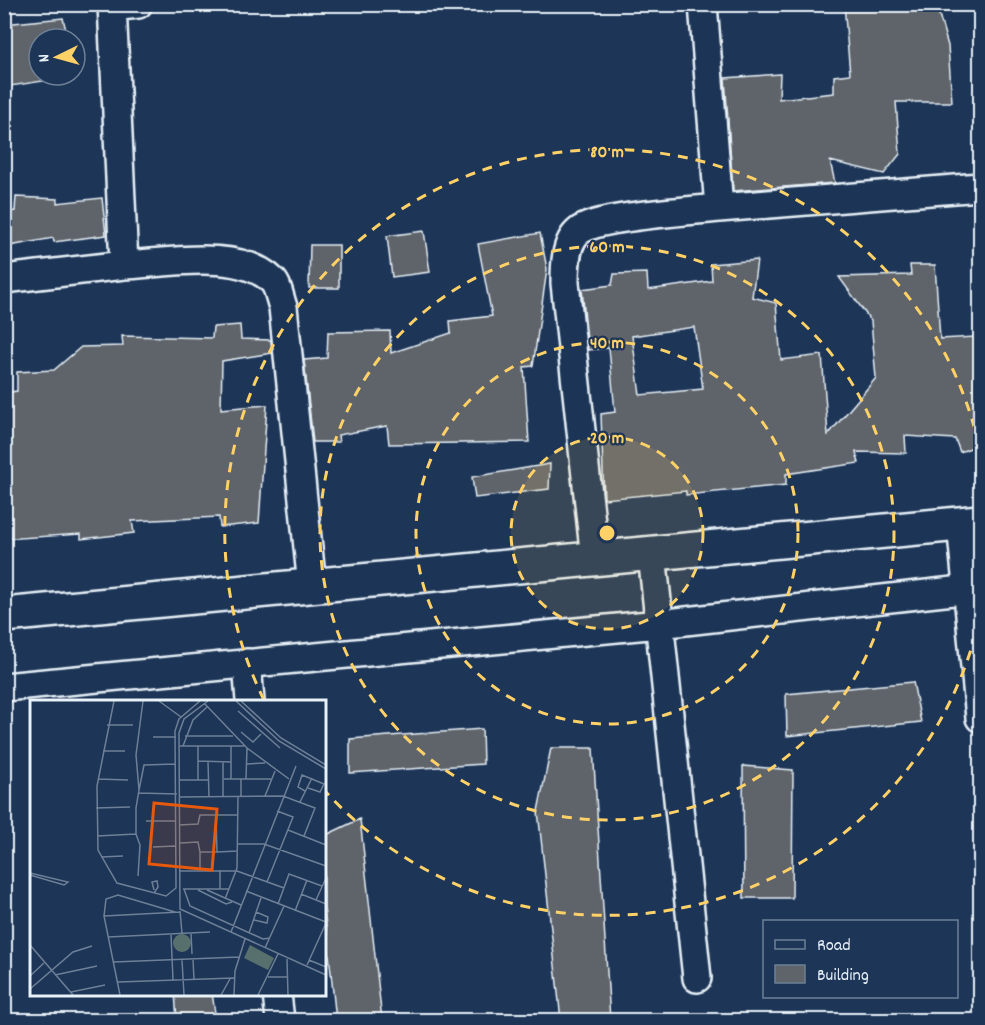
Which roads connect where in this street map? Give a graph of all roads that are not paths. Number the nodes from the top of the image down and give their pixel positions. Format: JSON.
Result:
{"nodes":[{"id":1,"x":703,"y":4,"type":"edge"},
{"id":2,"x":121,"y":5,"type":"edge"},
{"id":3,"x":981,"y":187,"type":"edge"},
{"id":4,"x":719,"y":208,"type":"junction"},
{"id":5,"x":124,"y":265,"type":"junction"},
{"id":6,"x":4,"y":279,"type":"edge"},
{"id":7,"x":971,"y":523,"type":"edge"},
{"id":8,"x":651,"y":554,"type":"junction"},
{"id":9,"x":595,"y":559,"type":"junction"},
{"id":10,"x":312,"y":586,"type":"junction"},
{"id":11,"x":975,"y":589,"type":"edge"},
{"id":12,"x":4,"y":615,"type":"edge"},
{"id":13,"x":659,"y":624,"type":"junction"},
{"id":14,"x":247,"y":663,"type":"junction"},
{"id":15,"x":4,"y":687,"type":"edge"},
{"id":16,"x":250,"y":700,"type":"edge"},
{"id":17,"x":980,"y":716,"type":"edge"},
{"id":18,"x":697,"y":978,"type":"dead end"},
{"id":19,"x":277,"y":995,"type":"edge"},
{"id":20,"x":279,"y":1020,"type":"edge"}],
"edges":[{"from":1,"to":4,"type":"street"},
{"from":2,"to":5,"type":"street"},
{"from":3,"to":4,"type":"street"},
{"from":4,"to":9,"type":"street"},
{"from":5,"to":6,"type":"street"},
{"from":5,"to":10,"type":"street"},
{"from":7,"to":8,"type":"main road"},
{"from":7,"to":11,"type":"street"},
{"from":8,"to":9,"type":"main road"},
{"from":8,"to":13,"type":"street"},
{"from":9,"to":10,"type":"main road"},
{"from":10,"to":12,"type":"main road"},
{"from":11,"to":13,"type":"street"},
{"from":11,"to":17,"type":"street"},
{"from":13,"to":14,"type":"street"},
{"from":13,"to":18,"type":"street"},
{"from":14,"to":15,"type":"street"},
{"from":14,"to":16,"type":"street"},
{"from":19,"to":20,"type":"street"}]}
